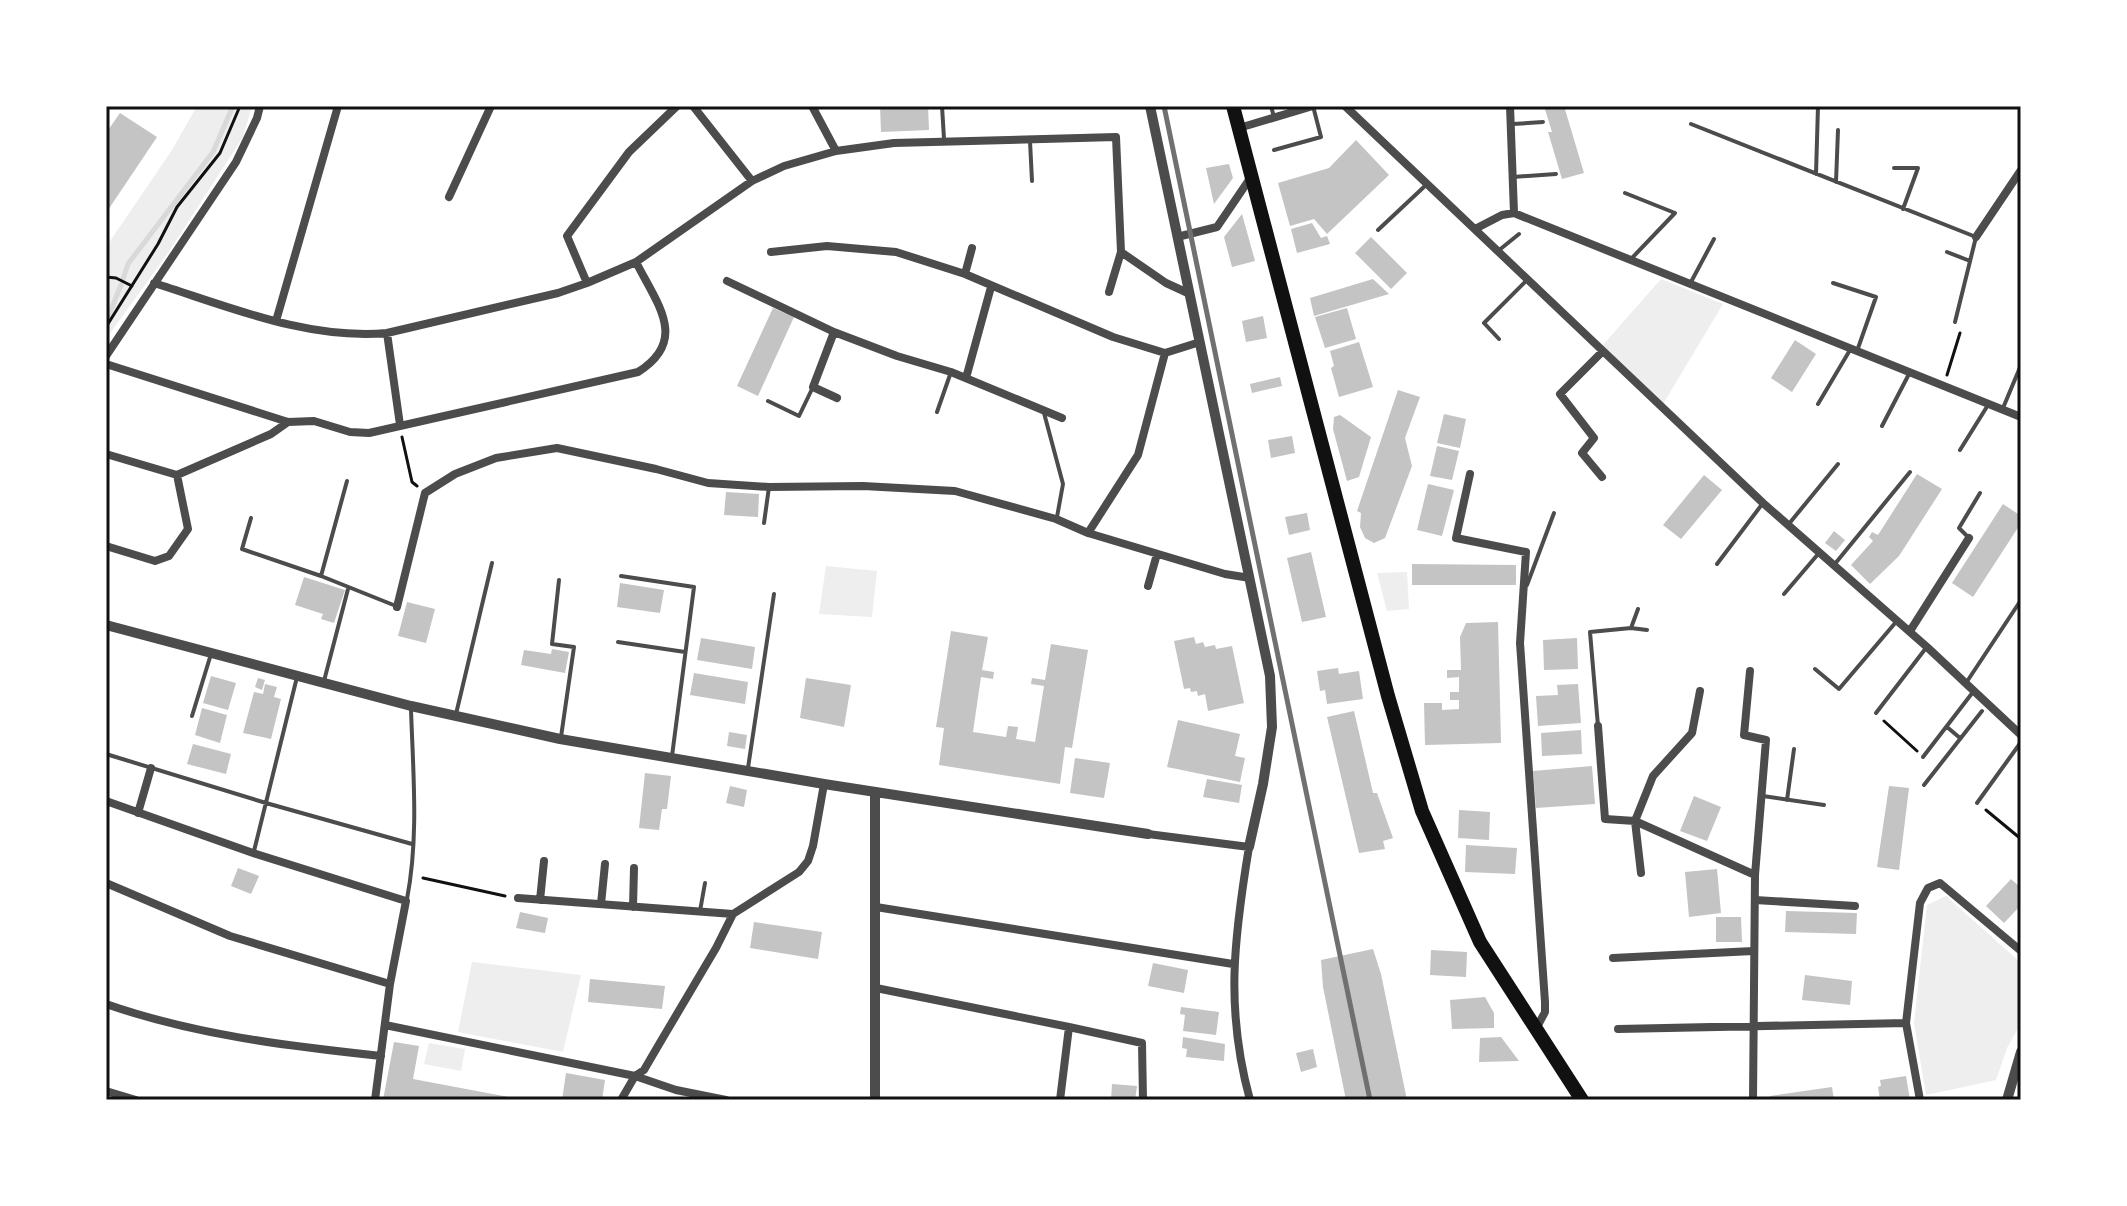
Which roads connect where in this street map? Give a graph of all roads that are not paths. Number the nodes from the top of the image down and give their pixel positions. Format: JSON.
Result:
{"nodes":[{"id":1,"x":260,"y":106,"type":"edge"},
{"id":2,"x":338,"y":106,"type":"edge"},
{"id":3,"x":491,"y":106,"type":"edge"},
{"id":4,"x":677,"y":106,"type":"edge"},
{"id":5,"x":693,"y":106,"type":"edge"},
{"id":6,"x":812,"y":106,"type":"edge"},
{"id":7,"x":942,"y":106,"type":"edge"},
{"id":8,"x":1150,"y":106,"type":"edge"},
{"id":9,"x":1233,"y":106,"type":"edge"},
{"id":10,"x":1271,"y":106,"type":"edge"},
{"id":11,"x":1313,"y":106,"type":"edge"},
{"id":12,"x":1345,"y":106,"type":"edge"},
{"id":13,"x":1510,"y":106,"type":"edge"},
{"id":14,"x":1818,"y":106,"type":"edge"},
{"id":15,"x":1274,"y":117,"type":"junction"},
{"id":16,"x":1543,"y":122,"type":"dead end"},
{"id":17,"x":1510,"y":124,"type":"junction"},
{"id":18,"x":1691,"y":124,"type":"dead end"},
{"id":19,"x":1239,"y":128,"type":"junction"},
{"id":20,"x":1838,"y":130,"type":"dead end"},
{"id":21,"x":1030,"y":141,"type":"junction"},
{"id":22,"x":945,"y":142,"type":"junction"},
{"id":23,"x":1274,"y":150,"type":"dead end"},
{"id":24,"x":836,"y":151,"type":"junction"},
{"id":25,"x":1894,"y":168,"type":"dead end"},
{"id":26,"x":2021,"y":170,"type":"edge"},
{"id":27,"x":1556,"y":174,"type":"dead end"},
{"id":28,"x":1816,"y":174,"type":"junction"},
{"id":29,"x":1251,"y":176,"type":"junction"},
{"id":30,"x":1513,"y":177,"type":"junction"},
{"id":31,"x":752,"y":181,"type":"junction"},
{"id":32,"x":1032,"y":181,"type":"dead end"},
{"id":33,"x":1836,"y":182,"type":"junction"},
{"id":34,"x":1427,"y":184,"type":"junction"},
{"id":35,"x":1625,"y":193,"type":"dead end"},
{"id":36,"x":449,"y":197,"type":"dead end"},
{"id":37,"x":1903,"y":209,"type":"junction"},
{"id":38,"x":1514,"y":213,"type":"junction"},
{"id":39,"x":1475,"y":229,"type":"junction"},
{"id":40,"x":1378,"y":230,"type":"dead end"},
{"id":41,"x":1519,"y":234,"type":"dead end"},
{"id":42,"x":1177,"y":237,"type":"junction"},
{"id":43,"x":1976,"y":237,"type":"junction"},
{"id":44,"x":1714,"y":239,"type":"dead end"},
{"id":45,"x":972,"y":248,"type":"dead end"},
{"id":46,"x":1498,"y":251,"type":"junction"},
{"id":47,"x":771,"y":252,"type":"dead end"},
{"id":48,"x":1121,"y":252,"type":"junction"},
{"id":49,"x":1947,"y":252,"type":"dead end"},
{"id":50,"x":1630,"y":260,"type":"junction"},
{"id":51,"x":1970,"y":261,"type":"junction"},
{"id":52,"x":636,"y":262,"type":"junction"},
{"id":53,"x":965,"y":274,"type":"junction"},
{"id":54,"x":1528,"y":279,"type":"junction"},
{"id":55,"x":727,"y":281,"type":"dead end"},
{"id":56,"x":154,"y":283,"type":"junction"},
{"id":57,"x":587,"y":283,"type":"junction"},
{"id":58,"x":1833,"y":283,"type":"dead end"},
{"id":59,"x":1690,"y":284,"type":"junction"},
{"id":60,"x":991,"y":287,"type":"junction"},
{"id":61,"x":1109,"y":292,"type":"dead end"},
{"id":62,"x":1190,"y":294,"type":"junction"},
{"id":63,"x":276,"y":321,"type":"junction"},
{"id":64,"x":1955,"y":322,"type":"road end"},
{"id":65,"x":834,"y":332,"type":"junction"},
{"id":66,"x":387,"y":333,"type":"junction"},
{"id":67,"x":1499,"y":339,"type":"dead end"},
{"id":68,"x":1200,"y":342,"type":"junction"},
{"id":69,"x":1854,"y":350,"type":"junction"},
{"id":70,"x":1603,"y":351,"type":"junction"},
{"id":71,"x":1165,"y":353,"type":"junction"},
{"id":72,"x":106,"y":356,"type":"edge"},
{"id":73,"x":106,"y":364,"type":"edge"},
{"id":74,"x":2021,"y":365,"type":"edge"},
{"id":75,"x":951,"y":372,"type":"junction"},
{"id":76,"x":1910,"y":373,"type":"junction"},
{"id":77,"x":966,"y":378,"type":"junction"},
{"id":78,"x":813,"y":387,"type":"junction"},
{"id":79,"x":837,"y":398,"type":"dead end"},
{"id":80,"x":768,"y":401,"type":"dead end"},
{"id":81,"x":1818,"y":404,"type":"dead end"},
{"id":82,"x":1988,"y":405,"type":"junction"},
{"id":83,"x":2002,"y":410,"type":"junction"},
{"id":84,"x":1043,"y":411,"type":"junction"},
{"id":85,"x":937,"y":412,"type":"dead end"},
{"id":86,"x":2021,"y":417,"type":"edge"},
{"id":87,"x":1062,"y":418,"type":"dead end"},
{"id":88,"x":288,"y":422,"type":"junction"},
{"id":89,"x":400,"y":425,"type":"junction"},
{"id":90,"x":1882,"y":426,"type":"dead end"},
{"id":91,"x":1960,"y":450,"type":"dead end"},
{"id":92,"x":106,"y":454,"type":"edge"},
{"id":93,"x":1838,"y":464,"type":"dead end"},
{"id":94,"x":1910,"y":472,"type":"dead end"},
{"id":95,"x":1470,"y":474,"type":"dead end"},
{"id":96,"x":177,"y":475,"type":"junction"},
{"id":97,"x":1602,"y":477,"type":"dead end"},
{"id":98,"x":347,"y":481,"type":"dead end"},
{"id":99,"x":769,"y":487,"type":"junction"},
{"id":100,"x":1980,"y":493,"type":"dead end"},
{"id":101,"x":1763,"y":503,"type":"junction"},
{"id":102,"x":1554,"y":513,"type":"dead end"},
{"id":103,"x":251,"y":518,"type":"dead end"},
{"id":104,"x":1056,"y":519,"type":"junction"},
{"id":105,"x":764,"y":523,"type":"dead end"},
{"id":106,"x":1788,"y":525,"type":"junction"},
{"id":107,"x":1088,"y":533,"type":"junction"},
{"id":108,"x":1969,"y":538,"type":"joint"},
{"id":109,"x":106,"y":546,"type":"edge"},
{"id":110,"x":1820,"y":552,"type":"junction"},
{"id":111,"x":1157,"y":554,"type":"junction"},
{"id":112,"x":492,"y":563,"type":"dead end"},
{"id":113,"x":1717,"y":564,"type":"dead end"},
{"id":114,"x":1834,"y":565,"type":"junction"},
{"id":115,"x":321,"y":576,"type":"junction"},
{"id":116,"x":621,"y":576,"type":"dead end"},
{"id":117,"x":1250,"y":578,"type":"junction"},
{"id":118,"x":559,"y":580,"type":"dead end"},
{"id":119,"x":1148,"y":586,"type":"dead end"},
{"id":120,"x":348,"y":589,"type":"junction"},
{"id":121,"x":774,"y":594,"type":"dead end"},
{"id":122,"x":1784,"y":594,"type":"dead end"},
{"id":123,"x":1523,"y":595,"type":"junction"},
{"id":124,"x":2021,"y":600,"type":"edge"},
{"id":125,"x":397,"y":607,"type":"joint"},
{"id":126,"x":1638,"y":609,"type":"dead end"},
{"id":127,"x":1897,"y":620,"type":"junction"},
{"id":128,"x":106,"y":625,"type":"edge"},
{"id":129,"x":1631,"y":628,"type":"junction"},
{"id":130,"x":1647,"y":630,"type":"dead end"},
{"id":131,"x":1910,"y":631,"type":"junction"},
{"id":132,"x":618,"y":642,"type":"dead end"},
{"id":133,"x":1927,"y":647,"type":"junction"},
{"id":134,"x":212,"y":652,"type":"junction"},
{"id":135,"x":685,"y":652,"type":"junction"},
{"id":136,"x":1815,"y":669,"type":"dead end"},
{"id":137,"x":1750,"y":671,"type":"dead end"},
{"id":138,"x":297,"y":675,"type":"junction"},
{"id":139,"x":324,"y":681,"type":"junction"},
{"id":140,"x":1966,"y":683,"type":"junction"},
{"id":141,"x":1700,"y":691,"type":"dead end"},
{"id":142,"x":1974,"y":691,"type":"junction"},
{"id":143,"x":411,"y":706,"type":"junction"},
{"id":144,"x":1982,"y":711,"type":"dead end"},
{"id":145,"x":1876,"y":713,"type":"road end"},
{"id":146,"x":192,"y":716,"type":"dead end"},
{"id":147,"x":455,"y":716,"type":"junction"},
{"id":148,"x":1598,"y":726,"type":"joint"},
{"id":149,"x":1947,"y":727,"type":"junction"},
{"id":150,"x":2021,"y":735,"type":"edge"},
{"id":151,"x":1961,"y":738,"type":"junction"},
{"id":152,"x":560,"y":739,"type":"junction"},
{"id":153,"x":2021,"y":742,"type":"edge"},
{"id":154,"x":1794,"y":749,"type":"dead end"},
{"id":155,"x":106,"y":754,"type":"edge"},
{"id":156,"x":1923,"y":757,"type":"road end"},
{"id":157,"x":671,"y":759,"type":"junction"},
{"id":158,"x":151,"y":768,"type":"junction"},
{"id":159,"x":748,"y":770,"type":"junction"},
{"id":160,"x":824,"y":784,"type":"junction"},
{"id":161,"x":1924,"y":785,"type":"dead end"},
{"id":162,"x":875,"y":792,"type":"junction"},
{"id":163,"x":1760,"y":795,"type":"junction"},
{"id":164,"x":1787,"y":800,"type":"junction"},
{"id":165,"x":106,"y":801,"type":"edge"},
{"id":166,"x":266,"y":803,"type":"junction"},
{"id":167,"x":1977,"y":803,"type":"road end"},
{"id":168,"x":1824,"y":805,"type":"dead end"},
{"id":169,"x":138,"y":813,"type":"junction"},
{"id":170,"x":1635,"y":821,"type":"junction"},
{"id":171,"x":1148,"y":834,"type":"joint"},
{"id":172,"x":412,"y":844,"type":"junction"},
{"id":173,"x":1249,"y":847,"type":"junction"},
{"id":174,"x":253,"y":853,"type":"junction"},
{"id":175,"x":544,"y":861,"type":"dead end"},
{"id":176,"x":605,"y":864,"type":"dead end"},
{"id":177,"x":634,"y":868,"type":"dead end"},
{"id":178,"x":1641,"y":873,"type":"dead end"},
{"id":179,"x":1755,"y":875,"type":"junction"},
{"id":180,"x":106,"y":883,"type":"edge"},
{"id":181,"x":705,"y":883,"type":"dead end"},
{"id":182,"x":518,"y":898,"type":"road end"},
{"id":183,"x":540,"y":900,"type":"junction"},
{"id":184,"x":1755,"y":900,"type":"junction"},
{"id":185,"x":406,"y":901,"type":"junction"},
{"id":186,"x":601,"y":904,"type":"junction"},
{"id":187,"x":1855,"y":906,"type":"dead end"},
{"id":188,"x":633,"y":907,"type":"junction"},
{"id":189,"x":876,"y":907,"type":"junction"},
{"id":190,"x":700,"y":911,"type":"junction"},
{"id":191,"x":733,"y":914,"type":"junction"},
{"id":192,"x":1753,"y":951,"type":"junction"},
{"id":193,"x":2021,"y":951,"type":"edge"},
{"id":194,"x":1613,"y":958,"type":"dead end"},
{"id":195,"x":1233,"y":964,"type":"junction"},
{"id":196,"x":390,"y":984,"type":"junction"},
{"id":197,"x":876,"y":988,"type":"junction"},
{"id":198,"x":106,"y":1004,"type":"edge"},
{"id":199,"x":1906,"y":1023,"type":"junction"},
{"id":200,"x":385,"y":1025,"type":"junction"},
{"id":201,"x":1753,"y":1026,"type":"junction"},
{"id":202,"x":1069,"y":1027,"type":"junction"},
{"id":203,"x":1618,"y":1029,"type":"dead end"},
{"id":204,"x":1535,"y":1030,"type":"junction"},
{"id":205,"x":2021,"y":1052,"type":"edge"},
{"id":206,"x":381,"y":1056,"type":"junction"},
{"id":207,"x":635,"y":1076,"type":"junction"},
{"id":208,"x":106,"y":1091,"type":"edge"},
{"id":209,"x":136,"y":1100,"type":"edge"},
{"id":210,"x":375,"y":1100,"type":"edge"},
{"id":211,"x":621,"y":1100,"type":"edge"},
{"id":212,"x":726,"y":1100,"type":"edge"},
{"id":213,"x":875,"y":1100,"type":"edge"},
{"id":214,"x":1060,"y":1100,"type":"edge"},
{"id":215,"x":1143,"y":1100,"type":"edge"},
{"id":216,"x":1250,"y":1100,"type":"edge"},
{"id":217,"x":1582,"y":1100,"type":"edge"},
{"id":218,"x":1753,"y":1100,"type":"edge"},
{"id":219,"x":1920,"y":1100,"type":"edge"},
{"id":220,"x":2007,"y":1100,"type":"edge"}],
"edges":[{"from":1,"to":56,"type":"street"},
{"from":2,"to":63,"type":"street"},
{"from":3,"to":36,"type":"street"},
{"from":4,"to":57,"type":"street"},
{"from":5,"to":31,"type":"street"},
{"from":6,"to":24,"type":"street"},
{"from":7,"to":22,"type":"lane"},
{"from":8,"to":42,"type":"street"},
{"from":9,"to":19,"type":"main road"},
{"from":10,"to":15,"type":"lane"},
{"from":11,"to":15,"type":"street"},
{"from":11,"to":23,"type":"lane"},
{"from":12,"to":34,"type":"street"},
{"from":13,"to":17,"type":"street"},
{"from":14,"to":28,"type":"lane"},
{"from":15,"to":19,"type":"street"},
{"from":16,"to":17,"type":"lane"},
{"from":17,"to":30,"type":"street"},
{"from":18,"to":28,"type":"lane"},
{"from":19,"to":29,"type":"main road"},
{"from":20,"to":33,"type":"lane"},
{"from":21,"to":22,"type":"street"},
{"from":21,"to":32,"type":"lane"},
{"from":21,"to":48,"type":"street"},
{"from":22,"to":24,"type":"street"},
{"from":24,"to":31,"type":"street"},
{"from":25,"to":37,"type":"lane"},
{"from":26,"to":43,"type":"street"},
{"from":27,"to":30,"type":"lane"},
{"from":28,"to":33,"type":"lane"},
{"from":29,"to":42,"type":"street"},
{"from":29,"to":204,"type":"main road"},
{"from":30,"to":38,"type":"street"},
{"from":31,"to":52,"type":"street"},
{"from":33,"to":37,"type":"lane"},
{"from":34,"to":39,"type":"street"},
{"from":34,"to":40,"type":"lane"},
{"from":35,"to":50,"type":"lane"},
{"from":37,"to":43,"type":"lane"},
{"from":38,"to":39,"type":"street"},
{"from":38,"to":50,"type":"street"},
{"from":39,"to":46,"type":"street"},
{"from":41,"to":46,"type":"lane"},
{"from":42,"to":62,"type":"street"},
{"from":43,"to":51,"type":"lane"},
{"from":44,"to":59,"type":"lane"},
{"from":45,"to":53,"type":"street"},
{"from":46,"to":54,"type":"street"},
{"from":47,"to":53,"type":"street"},
{"from":48,"to":61,"type":"street"},
{"from":48,"to":62,"type":"street"},
{"from":49,"to":51,"type":"lane"},
{"from":50,"to":59,"type":"street"},
{"from":51,"to":64,"type":"lane"},
{"from":52,"to":57,"type":"street"},
{"from":52,"to":89,"type":"street"},
{"from":53,"to":60,"type":"street"},
{"from":54,"to":67,"type":"lane"},
{"from":54,"to":70,"type":"street"},
{"from":55,"to":65,"type":"street"},
{"from":56,"to":63,"type":"street"},
{"from":56,"to":72,"type":"street"},
{"from":57,"to":66,"type":"street"},
{"from":58,"to":69,"type":"lane"},
{"from":59,"to":69,"type":"street"},
{"from":60,"to":71,"type":"street"},
{"from":60,"to":77,"type":"street"},
{"from":62,"to":68,"type":"street"},
{"from":63,"to":66,"type":"street"},
{"from":65,"to":75,"type":"street"},
{"from":65,"to":78,"type":"street"},
{"from":66,"to":89,"type":"street"},
{"from":68,"to":71,"type":"street"},
{"from":68,"to":117,"type":"street"},
{"from":69,"to":76,"type":"street"},
{"from":69,"to":81,"type":"lane"},
{"from":70,"to":97,"type":"street"},
{"from":70,"to":101,"type":"street"},
{"from":71,"to":107,"type":"street"},
{"from":73,"to":88,"type":"street"},
{"from":74,"to":83,"type":"lane"},
{"from":75,"to":77,"type":"street"},
{"from":75,"to":85,"type":"lane"},
{"from":76,"to":82,"type":"street"},
{"from":76,"to":90,"type":"lane"},
{"from":77,"to":84,"type":"street"},
{"from":78,"to":79,"type":"street"},
{"from":78,"to":80,"type":"lane"},
{"from":82,"to":83,"type":"street"},
{"from":82,"to":91,"type":"lane"},
{"from":83,"to":86,"type":"street"},
{"from":84,"to":87,"type":"street"},
{"from":84,"to":104,"type":"lane"},
{"from":88,"to":89,"type":"street"},
{"from":88,"to":96,"type":"street"},
{"from":92,"to":96,"type":"street"},
{"from":93,"to":106,"type":"lane"},
{"from":94,"to":114,"type":"lane"},
{"from":95,"to":123,"type":"street"},
{"from":96,"to":109,"type":"street"},
{"from":98,"to":115,"type":"lane"},
{"from":99,"to":104,"type":"street"},
{"from":99,"to":105,"type":"lane"},
{"from":99,"to":125,"type":"street"},
{"from":100,"to":108,"type":"lane"},
{"from":101,"to":106,"type":"street"},
{"from":101,"to":113,"type":"lane"},
{"from":102,"to":123,"type":"lane"},
{"from":103,"to":115,"type":"lane"},
{"from":104,"to":107,"type":"street"},
{"from":106,"to":110,"type":"street"},
{"from":107,"to":111,"type":"street"},
{"from":108,"to":131,"type":"street"},
{"from":110,"to":114,"type":"street"},
{"from":110,"to":122,"type":"lane"},
{"from":111,"to":117,"type":"street"},
{"from":111,"to":119,"type":"street"},
{"from":112,"to":147,"type":"lane"},
{"from":114,"to":127,"type":"street"},
{"from":115,"to":120,"type":"lane"},
{"from":116,"to":135,"type":"lane"},
{"from":117,"to":173,"type":"street"},
{"from":118,"to":152,"type":"lane"},
{"from":120,"to":125,"type":"lane"},
{"from":120,"to":139,"type":"lane"},
{"from":121,"to":159,"type":"lane"},
{"from":123,"to":204,"type":"street"},
{"from":124,"to":140,"type":"lane"},
{"from":126,"to":129,"type":"lane"},
{"from":127,"to":131,"type":"street"},
{"from":127,"to":136,"type":"lane"},
{"from":128,"to":134,"type":"street"},
{"from":129,"to":130,"type":"lane"},
{"from":129,"to":148,"type":"lane"},
{"from":131,"to":133,"type":"street"},
{"from":132,"to":135,"type":"lane"},
{"from":133,"to":140,"type":"street"},
{"from":133,"to":145,"type":"lane"},
{"from":134,"to":138,"type":"street"},
{"from":134,"to":146,"type":"lane"},
{"from":135,"to":157,"type":"lane"},
{"from":137,"to":163,"type":"street"},
{"from":138,"to":139,"type":"street"},
{"from":138,"to":166,"type":"lane"},
{"from":139,"to":143,"type":"street"},
{"from":140,"to":142,"type":"street"},
{"from":141,"to":170,"type":"street"},
{"from":142,"to":149,"type":"lane"},
{"from":142,"to":150,"type":"street"},
{"from":143,"to":147,"type":"street"},
{"from":143,"to":172,"type":"lane"},
{"from":144,"to":151,"type":"lane"},
{"from":147,"to":152,"type":"street"},
{"from":148,"to":170,"type":"street"},
{"from":149,"to":151,"type":"lane"},
{"from":149,"to":156,"type":"lane"},
{"from":151,"to":161,"type":"lane"},
{"from":152,"to":157,"type":"street"},
{"from":153,"to":167,"type":"lane"},
{"from":154,"to":164,"type":"lane"},
{"from":155,"to":158,"type":"lane"},
{"from":157,"to":159,"type":"street"},
{"from":158,"to":166,"type":"lane"},
{"from":158,"to":169,"type":"street"},
{"from":159,"to":160,"type":"street"},
{"from":160,"to":162,"type":"street"},
{"from":160,"to":191,"type":"street"},
{"from":162,"to":171,"type":"street"},
{"from":162,"to":189,"type":"street"},
{"from":163,"to":164,"type":"lane"},
{"from":163,"to":179,"type":"street"},
{"from":164,"to":168,"type":"lane"},
{"from":165,"to":169,"type":"street"},
{"from":166,"to":172,"type":"lane"},
{"from":166,"to":174,"type":"lane"},
{"from":169,"to":174,"type":"street"},
{"from":170,"to":178,"type":"street"},
{"from":170,"to":179,"type":"street"},
{"from":171,"to":173,"type":"street"},
{"from":172,"to":185,"type":"lane"},
{"from":173,"to":195,"type":"street"},
{"from":174,"to":185,"type":"street"},
{"from":175,"to":183,"type":"street"},
{"from":176,"to":186,"type":"street"},
{"from":177,"to":188,"type":"street"},
{"from":179,"to":184,"type":"street"},
{"from":180,"to":196,"type":"street"},
{"from":181,"to":190,"type":"lane"},
{"from":182,"to":183,"type":"street"},
{"from":183,"to":186,"type":"street"},
{"from":184,"to":187,"type":"street"},
{"from":184,"to":192,"type":"street"},
{"from":185,"to":196,"type":"street"},
{"from":186,"to":188,"type":"street"},
{"from":188,"to":190,"type":"street"},
{"from":189,"to":195,"type":"street"},
{"from":189,"to":197,"type":"street"},
{"from":190,"to":191,"type":"street"},
{"from":191,"to":207,"type":"street"},
{"from":192,"to":194,"type":"street"},
{"from":192,"to":201,"type":"street"},
{"from":193,"to":199,"type":"street"},
{"from":195,"to":216,"type":"street"},
{"from":196,"to":200,"type":"street"},
{"from":197,"to":202,"type":"street"},
{"from":197,"to":213,"type":"street"},
{"from":198,"to":206,"type":"street"},
{"from":199,"to":201,"type":"street"},
{"from":199,"to":219,"type":"street"},
{"from":200,"to":206,"type":"street"},
{"from":200,"to":207,"type":"street"},
{"from":201,"to":203,"type":"street"},
{"from":201,"to":218,"type":"street"},
{"from":202,"to":214,"type":"street"},
{"from":202,"to":215,"type":"street"},
{"from":204,"to":217,"type":"main road"},
{"from":205,"to":220,"type":"street"},
{"from":206,"to":210,"type":"street"},
{"from":207,"to":211,"type":"street"},
{"from":207,"to":212,"type":"street"},
{"from":208,"to":209,"type":"street"}]}
